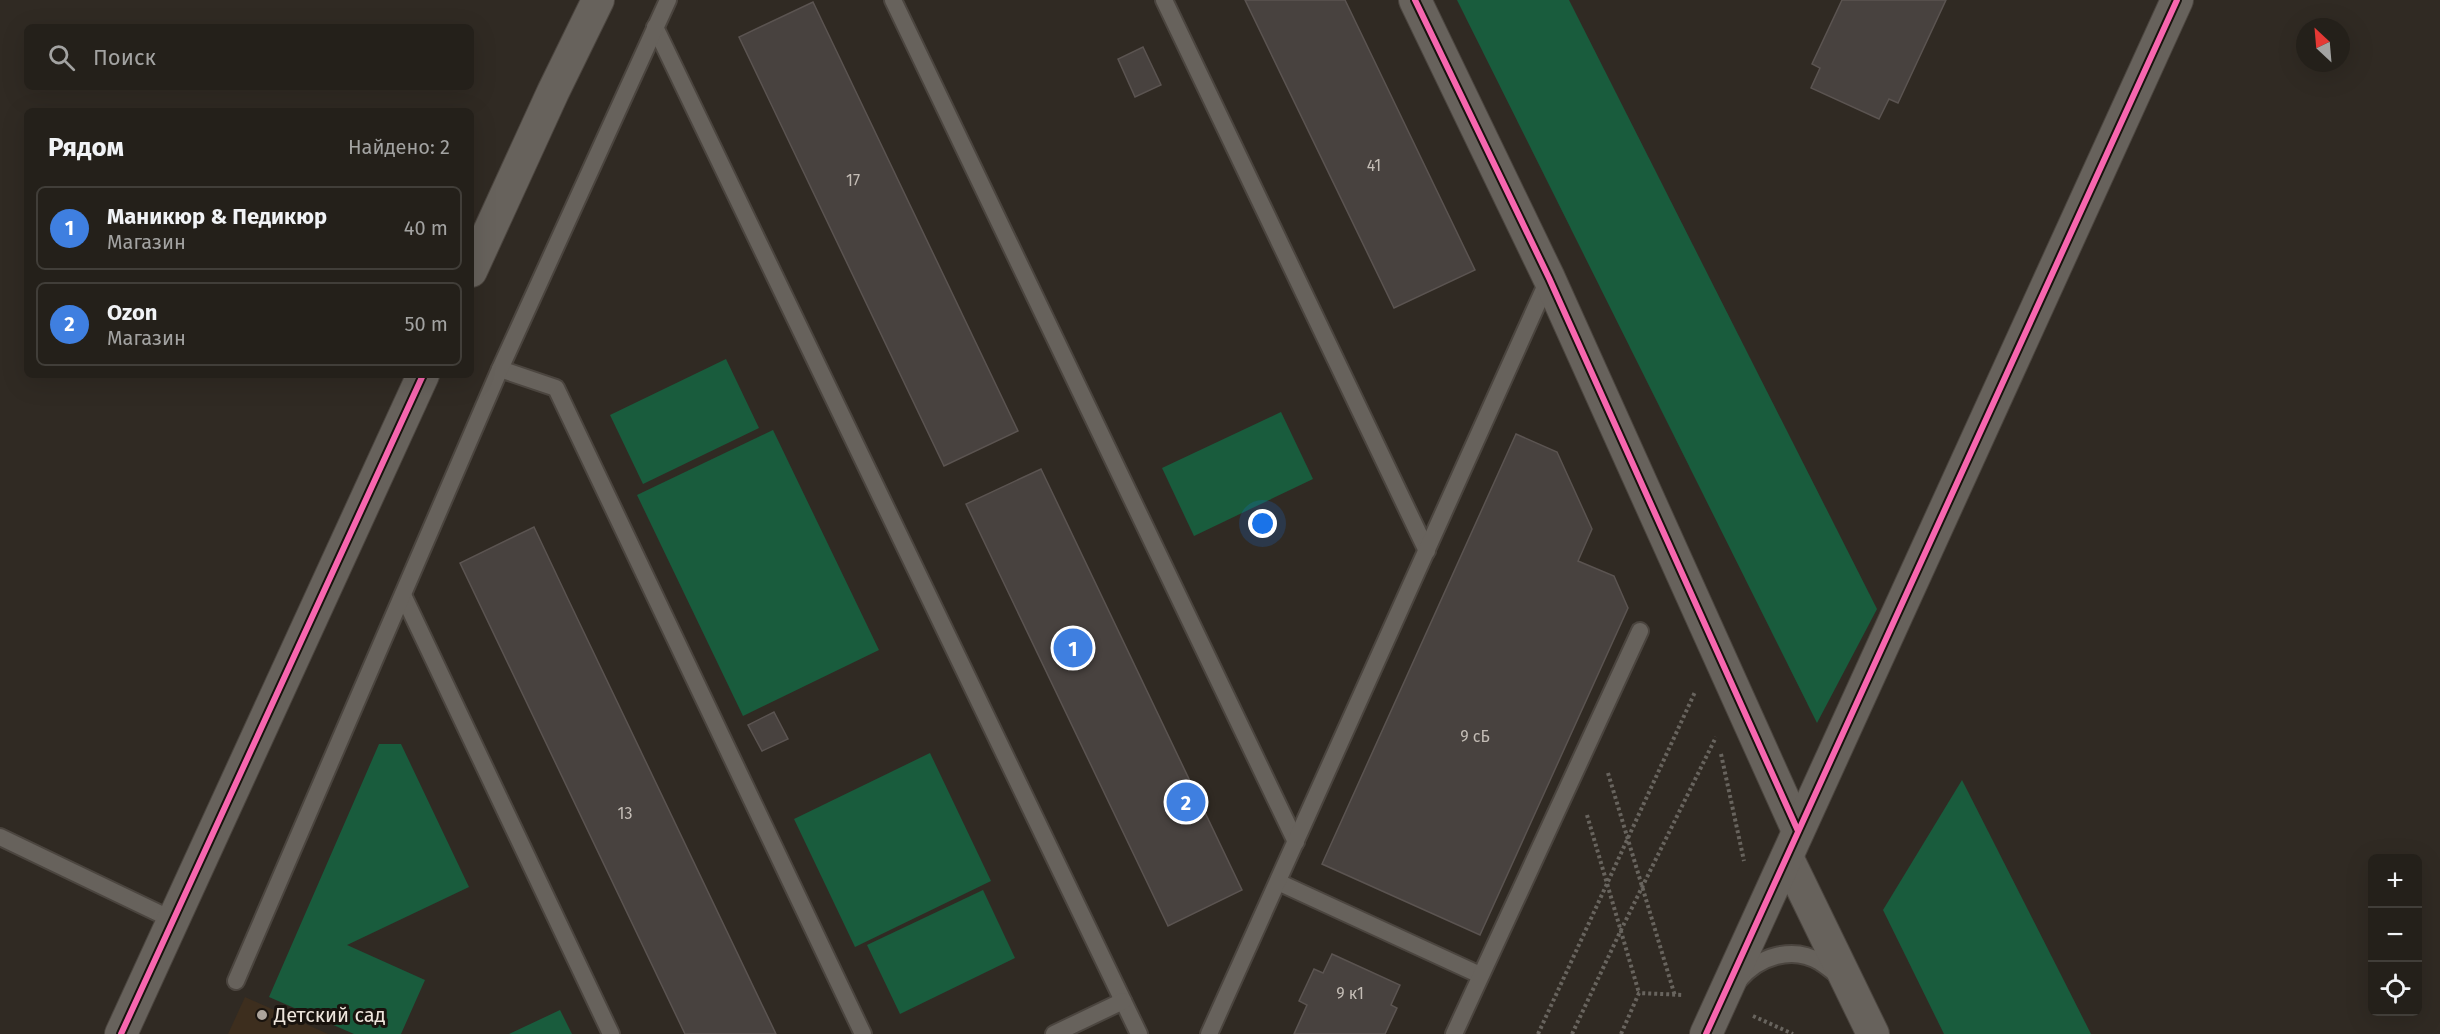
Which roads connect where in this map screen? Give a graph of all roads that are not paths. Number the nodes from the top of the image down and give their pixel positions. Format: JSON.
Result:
{"nodes":[{"id":1,"x":598,"y":0,"type":"edge"},
{"id":2,"x":668,"y":0,"type":"edge"},
{"id":3,"x":893,"y":0,"type":"edge"},
{"id":4,"x":1164,"y":0,"type":"edge"},
{"id":5,"x":1415,"y":0,"type":"edge"},
{"id":6,"x":2177,"y":0,"type":"edge"},
{"id":7,"x":656,"y":27,"type":"junction"},
{"id":8,"x":474,"y":264,"type":"edge"},
{"id":9,"x":1549,"y":278,"type":"junction"},
{"id":10,"x":500,"y":369,"type":"junction"},
{"id":11,"x":422,"y":378,"type":"edge"},
{"id":12,"x":1427,"y":551,"type":"junction"},
{"id":13,"x":403,"y":595,"type":"junction"},
{"id":14,"x":1640,"y":631,"type":"dead end"},
{"id":15,"x":0,"y":837,"type":"edge"},
{"id":16,"x":1296,"y":842,"type":"junction"},
{"id":17,"x":1792,"y":844,"type":"junction"},
{"id":18,"x":1278,"y":882,"type":"junction"},
{"id":19,"x":172,"y":920,"type":"junction"},
{"id":20,"x":1480,"y":975,"type":"junction"},
{"id":21,"x":236,"y":981,"type":"dead end"},
{"id":22,"x":1849,"y":984,"type":"junction"},
{"id":23,"x":1123,"y":1001,"type":"junction"},
{"id":24,"x":1735,"y":1008,"type":"junction"},
{"id":25,"x":121,"y":1034,"type":"edge"},
{"id":26,"x":611,"y":1034,"type":"edge"},
{"id":27,"x":863,"y":1034,"type":"edge"},
{"id":28,"x":1054,"y":1034,"type":"edge"},
{"id":29,"x":1139,"y":1034,"type":"edge"},
{"id":30,"x":1209,"y":1034,"type":"edge"},
{"id":31,"x":1454,"y":1034,"type":"edge"},
{"id":32,"x":1706,"y":1034,"type":"edge"},
{"id":33,"x":1873,"y":1034,"type":"edge"}],
"edges":[{"from":1,"to":8,"type":"street"},
{"from":2,"to":7,"type":"lane"},
{"from":3,"to":16,"type":"lane"},
{"from":4,"to":12,"type":"lane"},
{"from":5,"to":9,"type":"street"},
{"from":6,"to":17,"type":"street"},
{"from":7,"to":10,"type":"lane"},
{"from":7,"to":23,"type":"lane"},
{"from":9,"to":12,"type":"lane"},
{"from":9,"to":17,"type":"street"},
{"from":10,"to":13,"type":"lane"},
{"from":10,"to":27,"type":"lane"},
{"from":11,"to":19,"type":"street"},
{"from":12,"to":16,"type":"lane"},
{"from":13,"to":21,"type":"lane"},
{"from":13,"to":26,"type":"lane"},
{"from":14,"to":20,"type":"lane"},
{"from":15,"to":19,"type":"lane"},
{"from":16,"to":18,"type":"lane"},
{"from":17,"to":22,"type":"street"},
{"from":17,"to":24,"type":"street"},
{"from":18,"to":20,"type":"lane"},
{"from":18,"to":30,"type":"lane"},
{"from":19,"to":25,"type":"street"},
{"from":20,"to":31,"type":"lane"},
{"from":22,"to":24,"type":"lane"},
{"from":22,"to":33,"type":"street"},
{"from":23,"to":28,"type":"lane"},
{"from":23,"to":29,"type":"lane"},
{"from":24,"to":32,"type":"street"}]}
